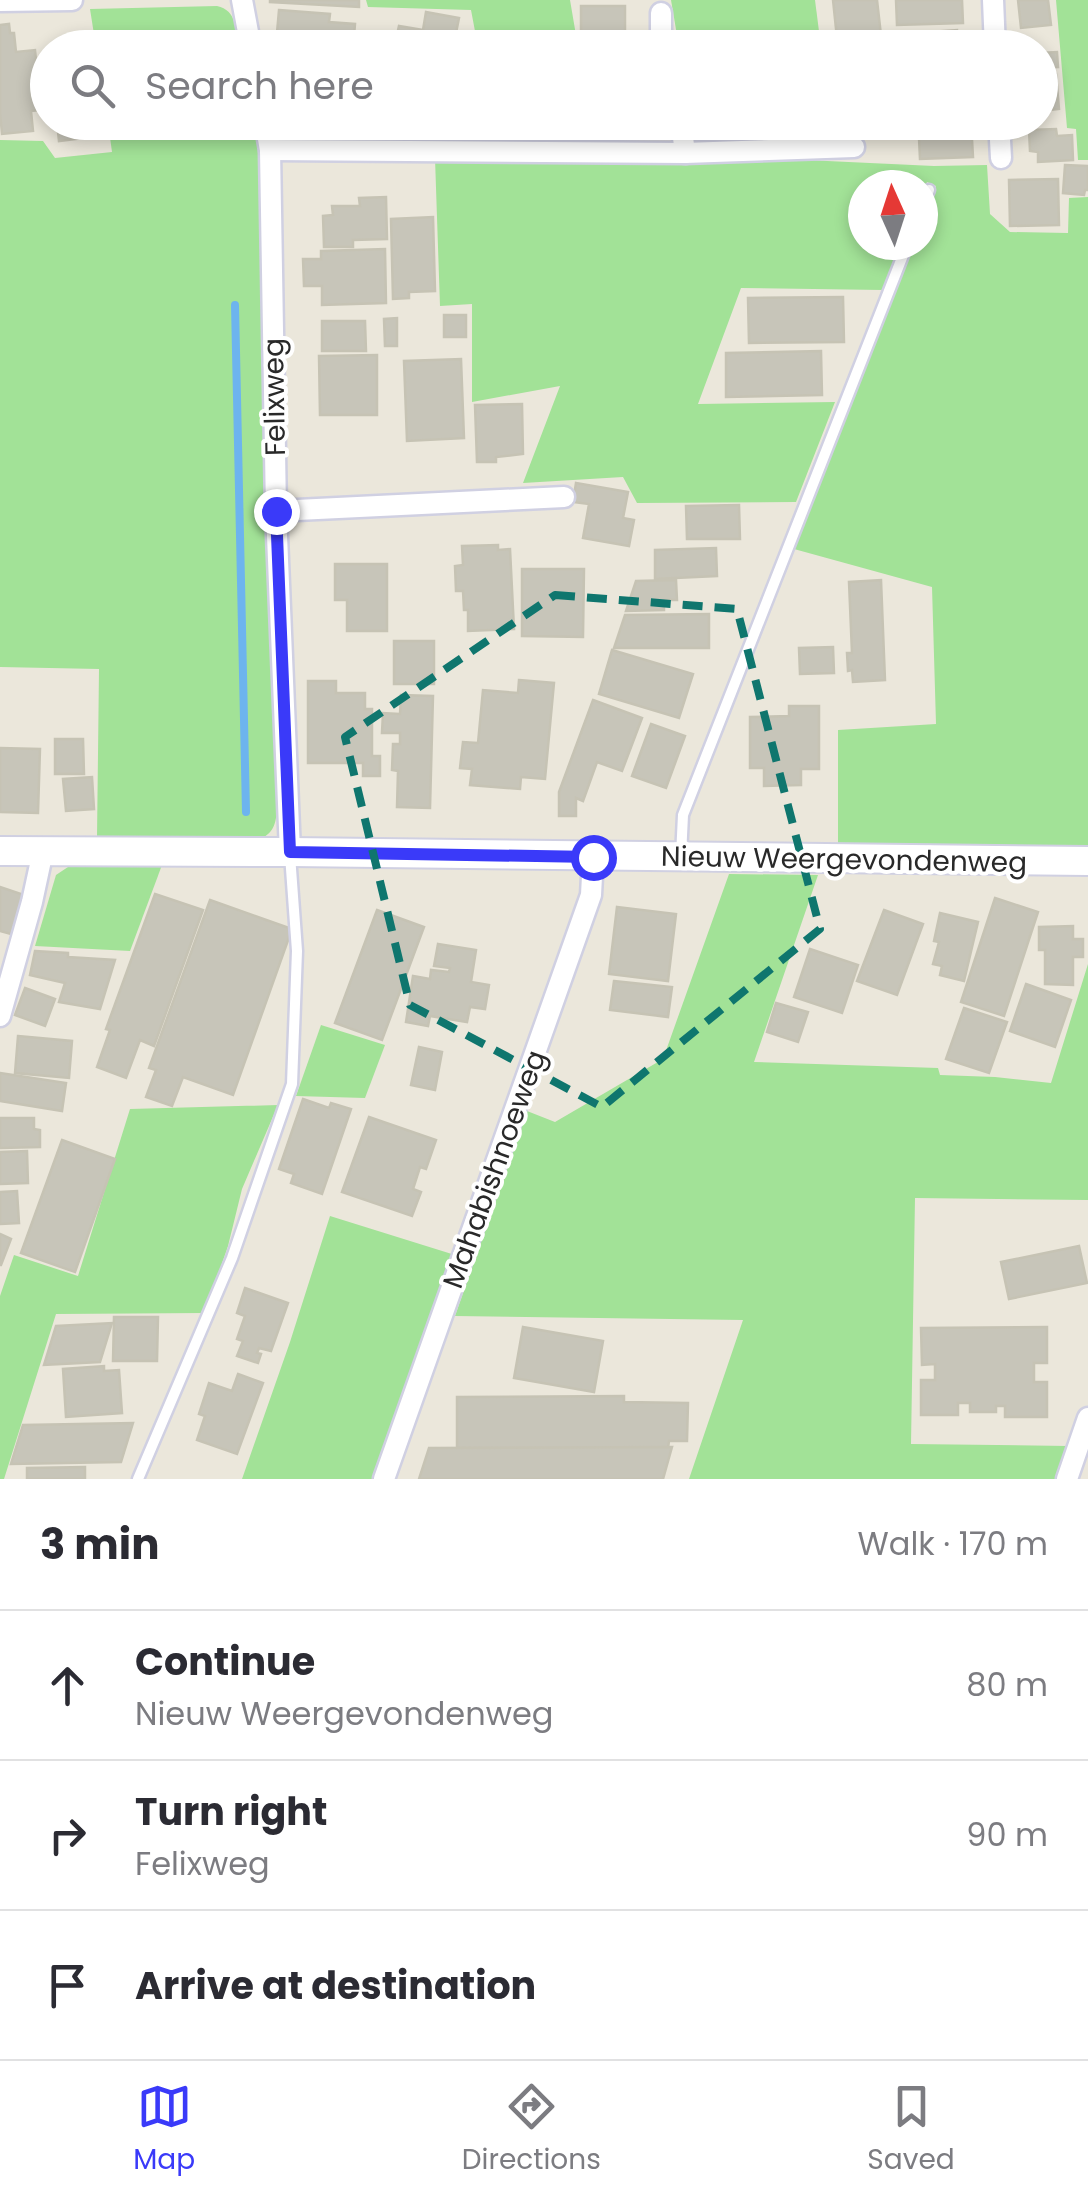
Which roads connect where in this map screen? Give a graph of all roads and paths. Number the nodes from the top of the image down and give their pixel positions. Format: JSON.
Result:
{"nodes":[{"id":1,"x":72,"y":0,"type":"edge"},
{"id":2,"x":242,"y":0,"type":"edge"},
{"id":3,"x":993,"y":0,"type":"edge"},
{"id":4,"x":0,"y":1,"type":"edge"},
{"id":5,"x":661,"y":13,"type":"dead end"},
{"id":6,"x":248,"y":30,"type":"edge"},
{"id":7,"x":661,"y":30,"type":"edge"},
{"id":8,"x":994,"y":30,"type":"edge"},
{"id":9,"x":268,"y":140,"type":"edge"},
{"id":10,"x":683,"y":140,"type":"edge"},
{"id":11,"x":1000,"y":140,"type":"edge"},
{"id":12,"x":854,"y":147,"type":"dead end"},
{"id":13,"x":270,"y":150,"type":"junction"},
{"id":14,"x":685,"y":152,"type":"junction"},
{"id":15,"x":1000,"y":158,"type":"dead end"},
{"id":16,"x":901,"y":260,"type":"edge"},
{"id":17,"x":564,"y":497,"type":"dead end"},
{"id":18,"x":276,"y":511,"type":"junction"},
{"id":19,"x":0,"y":851,"type":"edge"},
{"id":20,"x":43,"y":851,"type":"junction"},
{"id":21,"x":290,"y":852,"type":"junction"},
{"id":22,"x":593,"y":857,"type":"junction"},
{"id":23,"x":682,"y":857,"type":"junction"},
{"id":24,"x":1088,"y":861,"type":"edge"},
{"id":25,"x":0,"y":1016,"type":"edge"},
{"id":26,"x":1088,"y":1418,"type":"edge"},
{"id":27,"x":138,"y":1479,"type":"edge"},
{"id":28,"x":384,"y":1479,"type":"edge"},
{"id":29,"x":1068,"y":1479,"type":"edge"}],
"edges":[{"from":1,"to":4,"type":"street"},
{"from":2,"to":6,"type":"street"},
{"from":3,"to":8,"type":"street"},
{"from":5,"to":7,"type":"street"},
{"from":9,"to":13,"type":"street","name":"Felixweg"},
{"from":10,"to":14,"type":"street"},
{"from":11,"to":15,"type":"street"},
{"from":12,"to":14,"type":"street"},
{"from":13,"to":14,"type":"street"},
{"from":13,"to":18,"type":"street","name":"Felixweg"},
{"from":16,"to":23,"type":"lane"},
{"from":17,"to":18,"type":"street"},
{"from":18,"to":21,"type":"street","name":"Felixweg"},
{"from":19,"to":20,"type":"street","name":"Nieuw Weergevondenweg"},
{"from":20,"to":21,"type":"street","name":"Nieuw Weergevondenweg"},
{"from":20,"to":25,"type":"street"},
{"from":21,"to":22,"type":"street","name":"Nieuw Weergevondenweg"},
{"from":21,"to":27,"type":"lane"},
{"from":22,"to":23,"type":"street","name":"Nieuw Weergevondenweg"},
{"from":22,"to":28,"type":"street","name":"Mahabishnoeweg"},
{"from":23,"to":24,"type":"street","name":"Nieuw Weergevondenweg"},
{"from":26,"to":29,"type":"street"}]}
